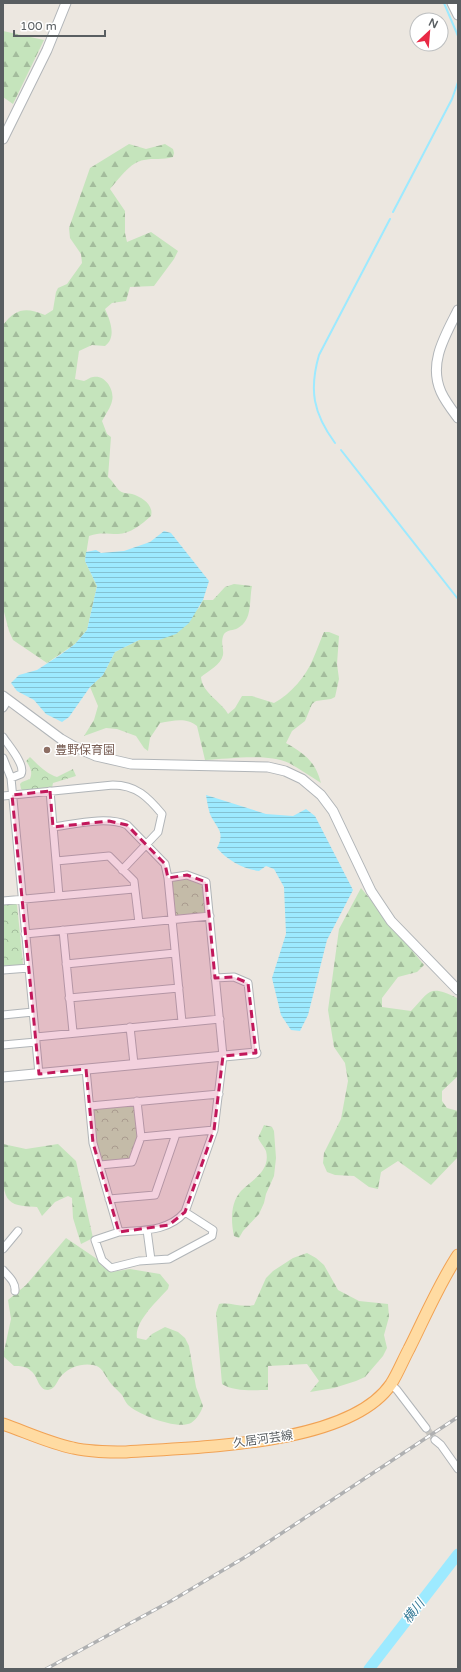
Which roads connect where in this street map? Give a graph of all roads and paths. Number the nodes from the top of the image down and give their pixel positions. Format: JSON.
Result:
{"nodes":[{"id":1,"x":66,"y":3,"type":"edge"},
{"id":2,"x":452,"y":3,"type":"edge"},
{"id":3,"x":458,"y":15,"type":"edge"},
{"id":4,"x":3,"y":139,"type":"edge"},
{"id":5,"x":458,"y":310,"type":"edge"},
{"id":6,"x":458,"y":418,"type":"edge"},
{"id":7,"x":6,"y":698,"type":"edge"},
{"id":8,"x":3,"y":708,"type":"edge"},
{"id":9,"x":3,"y":737,"type":"edge"},
{"id":10,"x":3,"y":758,"type":"edge"},
{"id":11,"x":11,"y":778,"type":"junction"},
{"id":12,"x":50,"y":791,"type":"junction"},
{"id":13,"x":12,"y":795,"type":"junction"},
{"id":14,"x":3,"y":796,"type":"edge"},
{"id":15,"x":53,"y":827,"type":"junction"},
{"id":16,"x":147,"y":845,"type":"junction"},
{"id":17,"x":56,"y":861,"type":"junction"},
{"id":18,"x":122,"y":870,"type":"junction"},
{"id":19,"x":168,"y":878,"type":"junction"},
{"id":20,"x":134,"y":889,"type":"junction"},
{"id":21,"x":60,"y":896,"type":"junction"},
{"id":22,"x":22,"y":899,"type":"junction"},
{"id":23,"x":3,"y":901,"type":"edge"},
{"id":24,"x":210,"y":916,"type":"junction"},
{"id":25,"x":172,"y":919,"type":"junction"},
{"id":26,"x":139,"y":922,"type":"junction"},
{"id":27,"x":63,"y":930,"type":"junction"},
{"id":28,"x":25,"y":934,"type":"junction"},
{"id":29,"x":176,"y":954,"type":"junction"},
{"id":30,"x":66,"y":964,"type":"junction"},
{"id":31,"x":29,"y":968,"type":"junction"},
{"id":32,"x":3,"y":970,"type":"edge"},
{"id":33,"x":215,"y":978,"type":"junction"},
{"id":34,"x":179,"y":988,"type":"junction"},
{"id":35,"x":458,"y":990,"type":"edge"},
{"id":36,"x":69,"y":998,"type":"junction"},
{"id":37,"x":33,"y":1012,"type":"junction"},
{"id":38,"x":3,"y":1015,"type":"edge"},
{"id":39,"x":220,"y":1019,"type":"junction"},
{"id":40,"x":182,"y":1022,"type":"junction"},
{"id":41,"x":130,"y":1027,"type":"junction"},
{"id":42,"x":73,"y":1032,"type":"junction"},
{"id":43,"x":36,"y":1039,"type":"junction"},
{"id":44,"x":3,"y":1045,"type":"edge"},
{"id":45,"x":256,"y":1053,"type":"joint"},
{"id":46,"x":223,"y":1056,"type":"junction"},
{"id":47,"x":134,"y":1064,"type":"junction"},
{"id":48,"x":86,"y":1069,"type":"junction"},
{"id":49,"x":39,"y":1074,"type":"junction"},
{"id":50,"x":3,"y":1077,"type":"edge"},
{"id":51,"x":219,"y":1094,"type":"junction"},
{"id":52,"x":137,"y":1101,"type":"junction"},
{"id":53,"x":90,"y":1106,"type":"junction"},
{"id":54,"x":214,"y":1130,"type":"junction"},
{"id":55,"x":176,"y":1134,"type":"junction"},
{"id":56,"x":141,"y":1137,"type":"junction"},
{"id":57,"x":100,"y":1165,"type":"junction"},
{"id":58,"x":109,"y":1199,"type":"junction"},
{"id":59,"x":185,"y":1212,"type":"junction"},
{"id":60,"x":148,"y":1230,"type":"junction"},
{"id":61,"x":18,"y":1231,"type":"dead end"},
{"id":62,"x":118,"y":1232,"type":"junction"},
{"id":63,"x":3,"y":1249,"type":"edge"},
{"id":64,"x":458,"y":1255,"type":"edge"},
{"id":65,"x":151,"y":1260,"type":"junction"},
{"id":66,"x":3,"y":1270,"type":"edge"},
{"id":67,"x":14,"y":1291,"type":"dead end"},
{"id":68,"x":391,"y":1384,"type":"junction"},
{"id":69,"x":3,"y":1424,"type":"edge"},
{"id":70,"x":426,"y":1428,"type":"tunnel mouth"},
{"id":71,"x":435,"y":1440,"type":"tunnel mouth"},
{"id":72,"x":458,"y":1469,"type":"edge"}],
"edges":[{"from":1,"to":4,"type":"street"},
{"from":2,"to":3,"type":"street"},
{"from":5,"to":6,"type":"street"},
{"from":7,"to":8,"type":"street"},
{"from":7,"to":35,"type":"street"},
{"from":9,"to":11,"type":"street"},
{"from":10,"to":11,"type":"street"},
{"from":11,"to":13,"type":"street"},
{"from":12,"to":13,"type":"street"},
{"from":12,"to":15,"type":"street"},
{"from":12,"to":16,"type":"street"},
{"from":13,"to":14,"type":"street"},
{"from":13,"to":22,"type":"street"},
{"from":15,"to":16,"type":"street"},
{"from":15,"to":17,"type":"street"},
{"from":16,"to":18,"type":"street"},
{"from":16,"to":19,"type":"street"},
{"from":17,"to":18,"type":"street"},
{"from":17,"to":21,"type":"street"},
{"from":18,"to":20,"type":"street"},
{"from":19,"to":24,"type":"street"},
{"from":19,"to":25,"type":"street"},
{"from":20,"to":21,"type":"street"},
{"from":20,"to":26,"type":"street"},
{"from":21,"to":22,"type":"street"},
{"from":22,"to":23,"type":"street"},
{"from":22,"to":28,"type":"street"},
{"from":24,"to":25,"type":"street"},
{"from":24,"to":33,"type":"street"},
{"from":25,"to":26,"type":"street"},
{"from":25,"to":29,"type":"street"},
{"from":26,"to":27,"type":"street"},
{"from":27,"to":28,"type":"street"},
{"from":27,"to":30,"type":"street"},
{"from":28,"to":31,"type":"street"},
{"from":29,"to":30,"type":"street"},
{"from":29,"to":34,"type":"street"},
{"from":30,"to":36,"type":"street"},
{"from":31,"to":32,"type":"street"},
{"from":31,"to":37,"type":"street"},
{"from":33,"to":39,"type":"street"},
{"from":33,"to":45,"type":"street"},
{"from":34,"to":36,"type":"street"},
{"from":34,"to":40,"type":"street"},
{"from":36,"to":42,"type":"street"},
{"from":37,"to":38,"type":"street"},
{"from":37,"to":43,"type":"street"},
{"from":39,"to":40,"type":"street"},
{"from":39,"to":46,"type":"street"},
{"from":40,"to":41,"type":"street"},
{"from":41,"to":42,"type":"street"},
{"from":41,"to":47,"type":"street"},
{"from":42,"to":43,"type":"street"},
{"from":43,"to":44,"type":"street"},
{"from":43,"to":49,"type":"street"},
{"from":45,"to":46,"type":"street"},
{"from":46,"to":47,"type":"street"},
{"from":46,"to":51,"type":"street"},
{"from":47,"to":48,"type":"street"},
{"from":48,"to":49,"type":"street"},
{"from":48,"to":53,"type":"street"},
{"from":49,"to":50,"type":"street"},
{"from":51,"to":52,"type":"street"},
{"from":51,"to":54,"type":"street"},
{"from":52,"to":53,"type":"street"},
{"from":52,"to":56,"type":"street"},
{"from":53,"to":57,"type":"street"},
{"from":54,"to":55,"type":"street"},
{"from":54,"to":59,"type":"street"},
{"from":55,"to":56,"type":"street"},
{"from":55,"to":58,"type":"street"},
{"from":56,"to":57,"type":"street"},
{"from":57,"to":58,"type":"street"},
{"from":58,"to":62,"type":"street"},
{"from":59,"to":60,"type":"street"},
{"from":59,"to":65,"type":"street"},
{"from":60,"to":62,"type":"street"},
{"from":60,"to":65,"type":"street"},
{"from":61,"to":63,"type":"street"},
{"from":62,"to":65,"type":"street"},
{"from":64,"to":68,"type":"main road","name":"久居河芸線"},
{"from":66,"to":67,"type":"street"},
{"from":68,"to":69,"type":"main road","name":"久居河芸線"},
{"from":68,"to":70,"type":"street"},
{"from":71,"to":72,"type":"street"}]}
